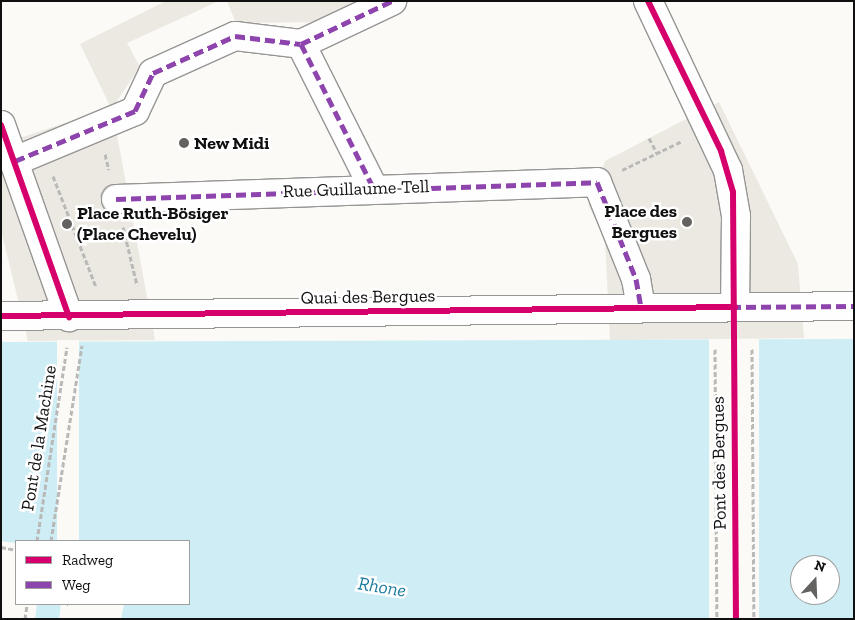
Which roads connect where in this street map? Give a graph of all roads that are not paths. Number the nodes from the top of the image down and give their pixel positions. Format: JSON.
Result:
{"nodes":[{"id":1,"x":392,"y":1,"type":"edge"},
{"id":2,"x":648,"y":1,"type":"edge"},
{"id":3,"x":300,"y":44,"type":"junction"},
{"id":4,"x":1,"y":125,"type":"edge"},
{"id":5,"x":15,"y":160,"type":"junction"},
{"id":6,"x":374,"y":188,"type":"junction"},
{"id":7,"x":129,"y":198,"type":"dead end"},
{"id":8,"x":641,"y":306,"type":"junction"},
{"id":9,"x":854,"y":306,"type":"edge"},
{"id":10,"x":735,"y":307,"type":"junction"},
{"id":11,"x":1,"y":316,"type":"edge"},
{"id":12,"x":68,"y":334,"type":"junction"}],
"edges":[{"from":1,"to":3,"type":"street"},
{"from":2,"to":10,"type":"street"},
{"from":3,"to":5,"type":"street"},
{"from":3,"to":6,"type":"street"},
{"from":4,"to":5,"type":"street"},
{"from":5,"to":12,"type":"street"},
{"from":6,"to":7,"type":"street","name":"Rue Guillaume-Tell"},
{"from":6,"to":8,"type":"street","name":"Rue Guillaume-Tell"},
{"from":8,"to":10,"type":"street","name":"Quai des Bergues"},
{"from":8,"to":12,"type":"street","name":"Quai des Bergues"},
{"from":9,"to":10,"type":"street","name":"Quai des Bergues"},
{"from":11,"to":12,"type":"street","name":"Quai des Bergues"}]}
